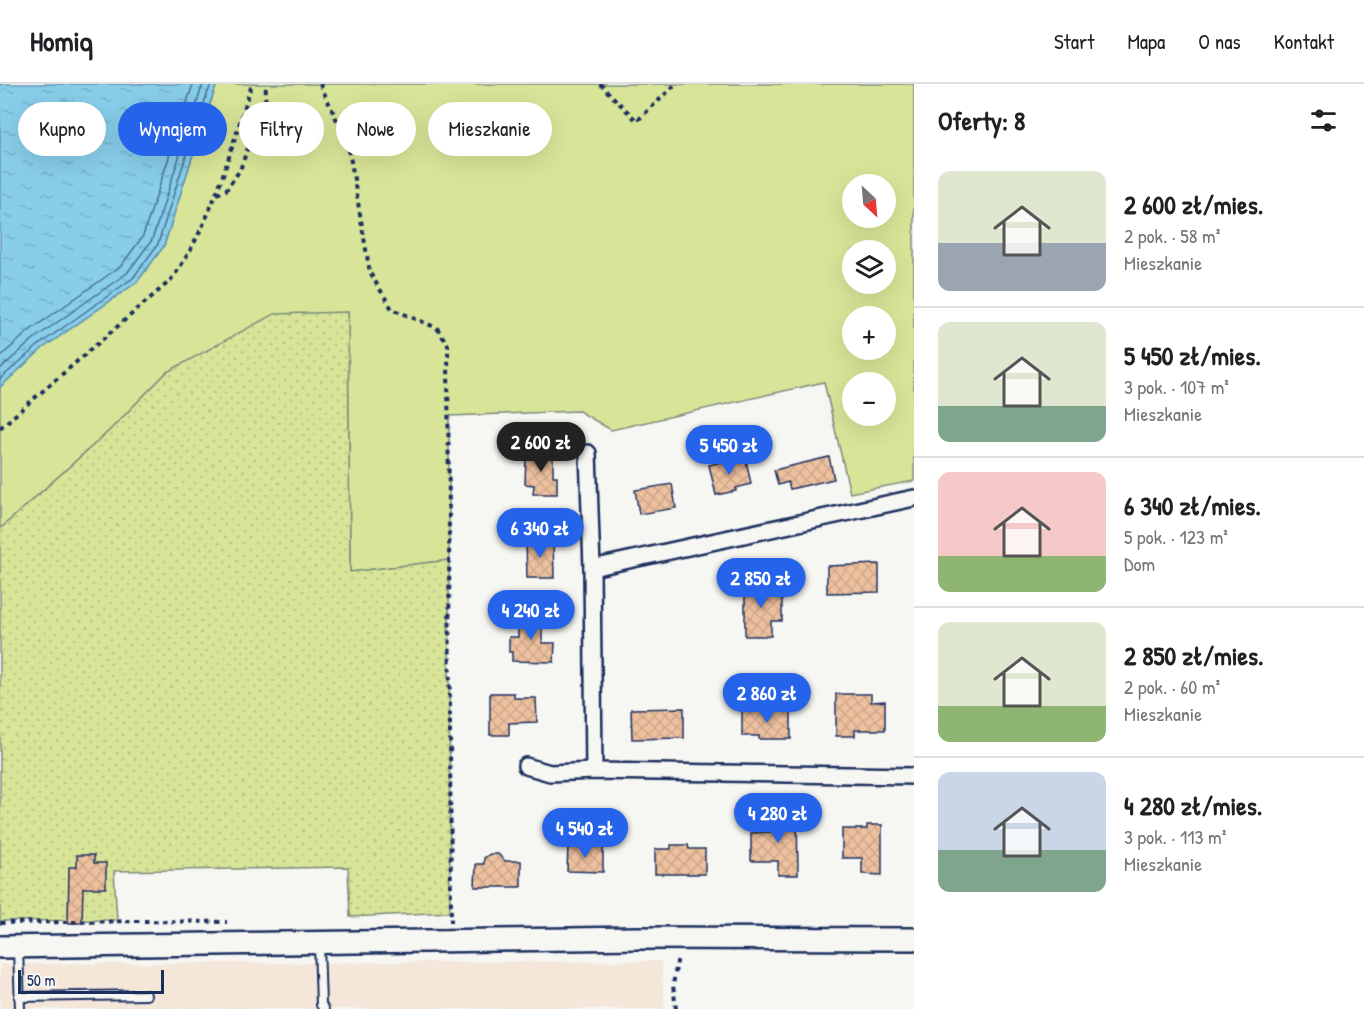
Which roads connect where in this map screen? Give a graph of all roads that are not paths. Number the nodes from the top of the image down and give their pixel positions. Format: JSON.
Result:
{"nodes":[{"id":1,"x":588,"y":453,"type":"dead end"},
{"id":2,"x":914,"y":498,"type":"edge"},
{"id":3,"x":592,"y":568,"type":"junction"},
{"id":4,"x":526,"y":766,"type":"dead end"},
{"id":5,"x":594,"y":771,"type":"junction"},
{"id":6,"x":914,"y":776,"type":"edge"},
{"id":7,"x":914,"y":939,"type":"edge"},
{"id":8,"x":319,"y":942,"type":"junction"},
{"id":9,"x":9,"y":947,"type":"edge"},
{"id":10,"x":146,"y":995,"type":"dead end"},
{"id":11,"x":20,"y":997,"type":"junction"},
{"id":12,"x":20,"y":1009,"type":"edge"},
{"id":13,"x":324,"y":1009,"type":"edge"}],
"edges":[{"from":1,"to":3,"type":"street"},
{"from":2,"to":3,"type":"street"},
{"from":3,"to":5,"type":"street"},
{"from":4,"to":5,"type":"street"},
{"from":5,"to":6,"type":"street"},
{"from":7,"to":8,"type":"street"},
{"from":8,"to":9,"type":"street"},
{"from":8,"to":13,"type":"lane"},
{"from":9,"to":11,"type":"lane"},
{"from":10,"to":11,"type":"lane"},
{"from":11,"to":12,"type":"lane"}]}
